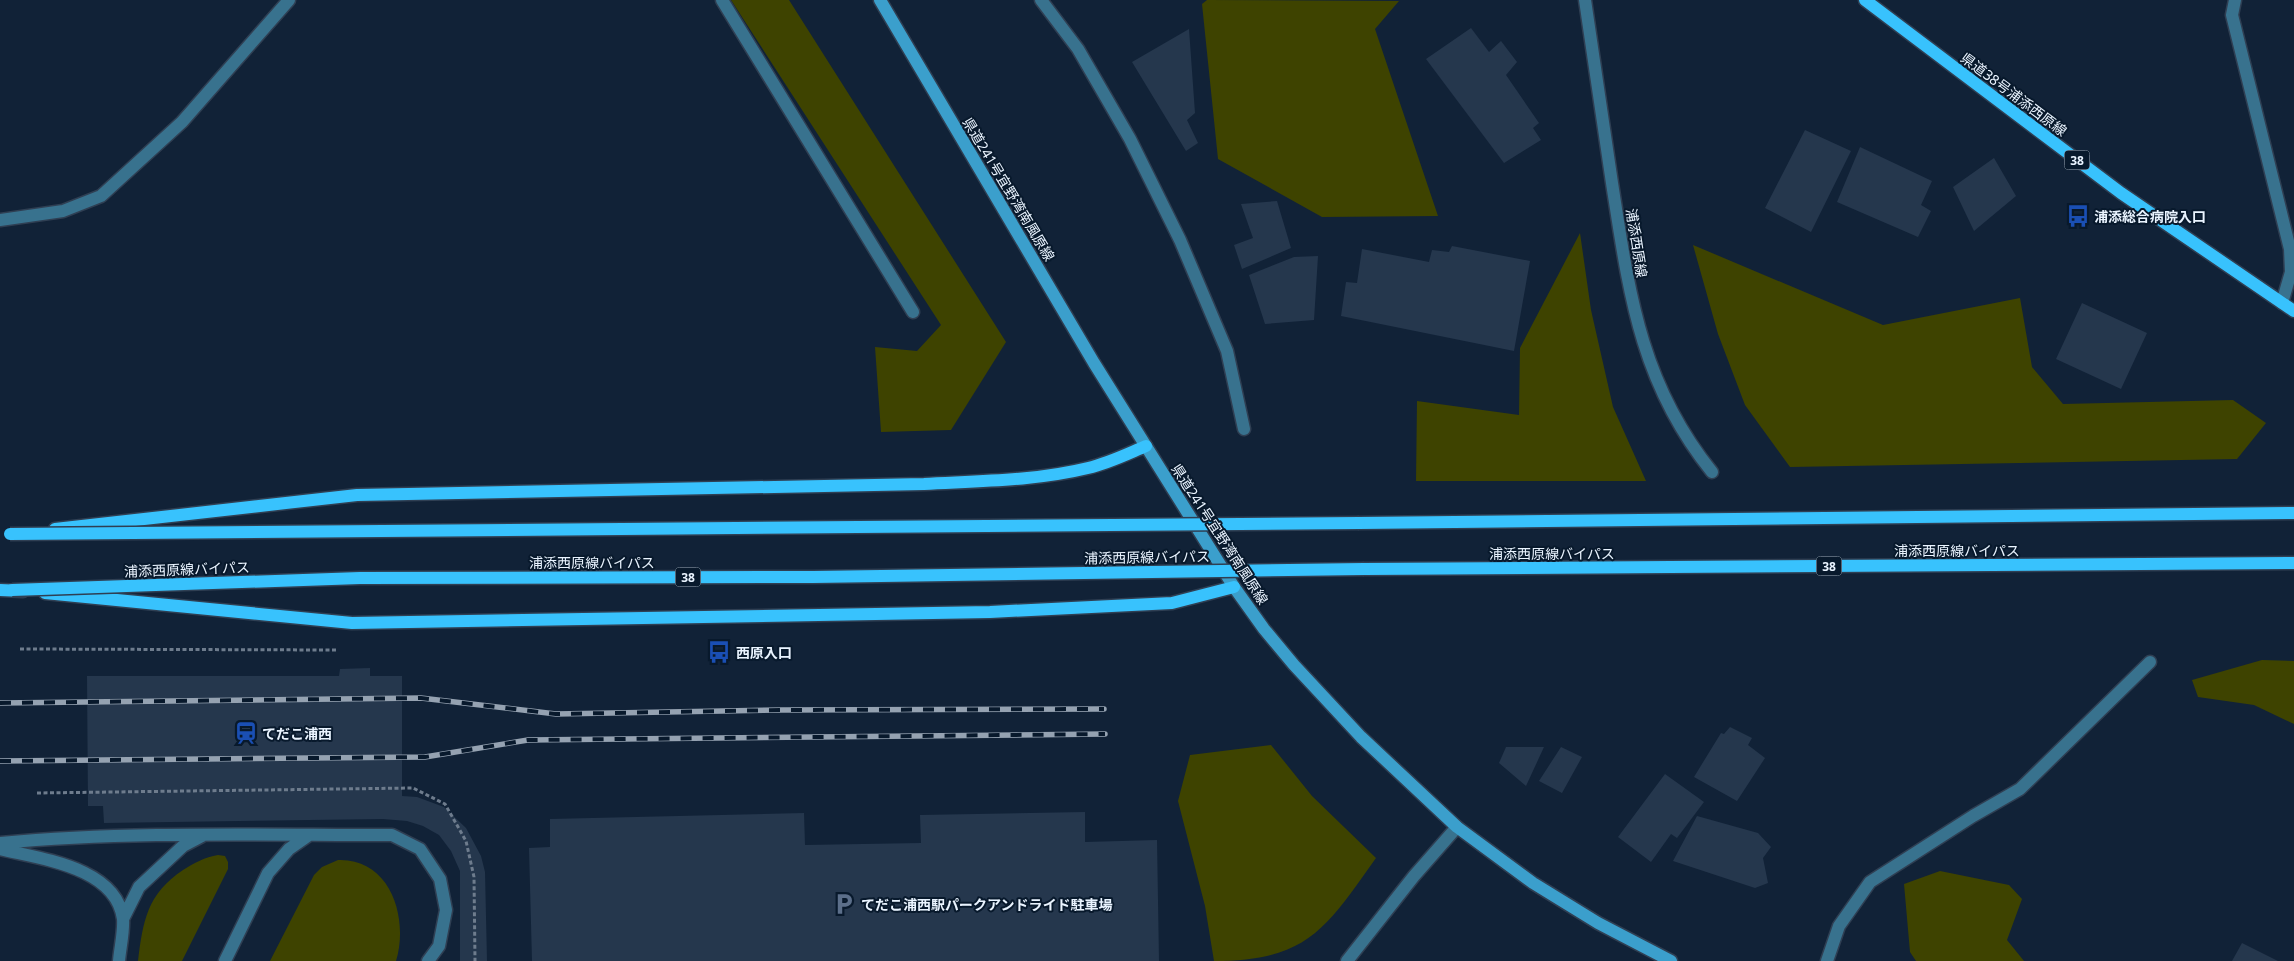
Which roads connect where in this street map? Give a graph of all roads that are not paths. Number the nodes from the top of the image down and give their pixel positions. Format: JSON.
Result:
{"nodes":[{"id":1,"x":289,"y":0,"type":"edge"},
{"id":2,"x":722,"y":0,"type":"edge"},
{"id":3,"x":880,"y":0,"type":"edge"},
{"id":4,"x":1041,"y":0,"type":"edge"},
{"id":5,"x":1585,"y":0,"type":"edge"},
{"id":6,"x":1865,"y":0,"type":"edge"},
{"id":7,"x":2235,"y":0,"type":"edge"},
{"id":8,"x":0,"y":220,"type":"edge"},
{"id":9,"x":2292,"y":249,"type":"edge"},
{"id":10,"x":2282,"y":303,"type":"junction"},
{"id":11,"x":2294,"y":311,"type":"edge"},
{"id":12,"x":913,"y":312,"type":"dead end"},
{"id":13,"x":1244,"y":429,"type":"dead end"},
{"id":14,"x":1146,"y":446,"type":"junction"},
{"id":15,"x":1712,"y":472,"type":"dead end"},
{"id":16,"x":2294,"y":513,"type":"edge"},
{"id":17,"x":5,"y":534,"type":"edge"},
{"id":18,"x":2294,"y":563,"type":"edge"},
{"id":19,"x":1234,"y":588,"type":"junction"},
{"id":20,"x":6,"y":590,"type":"edge"},
{"id":21,"x":2150,"y":662,"type":"dead end"},
{"id":22,"x":1457,"y":827,"type":"junction"},
{"id":23,"x":204,"y":835,"type":"junction"},
{"id":24,"x":308,"y":835,"type":"junction"},
{"id":25,"x":0,"y":843,"type":"edge"},
{"id":26,"x":0,"y":849,"type":"edge"},
{"id":27,"x":123,"y":919,"type":"junction"},
{"id":28,"x":119,"y":961,"type":"edge"},
{"id":29,"x":225,"y":961,"type":"edge"},
{"id":30,"x":428,"y":961,"type":"edge"},
{"id":31,"x":1347,"y":961,"type":"edge"},
{"id":32,"x":1671,"y":961,"type":"edge"},
{"id":33,"x":1827,"y":961,"type":"edge"}],
"edges":[{"from":1,"to":8,"type":"street"},
{"from":2,"to":12,"type":"street"},
{"from":3,"to":14,"type":"main road","name":"県道241号宜野湾南風原線"},
{"from":4,"to":13,"type":"street"},
{"from":5,"to":15,"type":"street","name":"浦添西原線"},
{"from":6,"to":10,"type":"main road","name":"県道38号浦添西原線","number":"38"},
{"from":7,"to":9,"type":"street"},
{"from":9,"to":10,"type":"street"},
{"from":10,"to":11,"type":"main road","name":"県道38号浦添西原線","number":"38"},
{"from":14,"to":17,"type":"main road","bridge":true},
{"from":14,"to":19,"type":"main road","name":"県道241号宜野湾南風原線"},
{"from":16,"to":17,"type":"main road","bridge":true},
{"from":18,"to":20,"type":"main road","name":"浦添西原線バイパス","number":"38","bridge":true},
{"from":19,"to":20,"type":"main road","bridge":true},
{"from":19,"to":22,"type":"main road","name":"県道241号宜野湾南風原線"},
{"from":21,"to":33,"type":"street"},
{"from":22,"to":31,"type":"street"},
{"from":22,"to":32,"type":"main road","name":"県道241号宜野湾南風原線"},
{"from":23,"to":24,"type":"street"},
{"from":23,"to":25,"type":"street"},
{"from":23,"to":27,"type":"street"},
{"from":24,"to":29,"type":"street"},
{"from":24,"to":30,"type":"street"},
{"from":26,"to":27,"type":"street"},
{"from":27,"to":28,"type":"street"}]}
